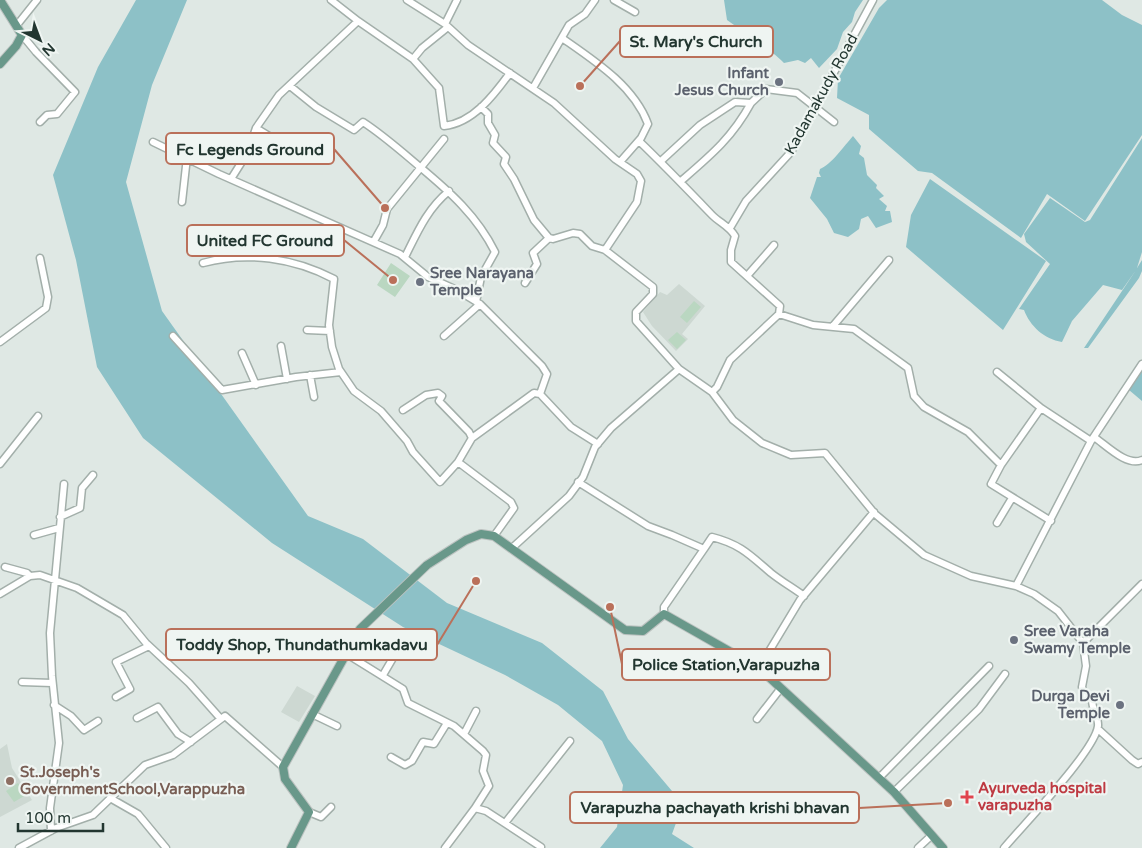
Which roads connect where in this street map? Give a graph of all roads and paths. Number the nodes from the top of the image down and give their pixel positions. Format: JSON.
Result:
{"nodes":[{"id":1,"x":0,"y":0,"type":"edge"},
{"id":2,"x":37,"y":0,"type":"edge"},
{"id":3,"x":331,"y":0,"type":"edge"},
{"id":4,"x":408,"y":0,"type":"edge"},
{"id":5,"x":456,"y":0,"type":"edge"},
{"id":6,"x":595,"y":0,"type":"edge"},
{"id":7,"x":614,"y":0,"type":"edge"},
{"id":8,"x":873,"y":0,"type":"edge"},
{"id":9,"x":635,"y":12,"type":"dead end"},
{"id":10,"x":358,"y":21,"type":"junction"},
{"id":11,"x":17,"y":25,"type":"junction"},
{"id":12,"x":446,"y":26,"type":"junction"},
{"id":13,"x":22,"y":34,"type":"junction"},
{"id":14,"x":562,"y":38,"type":"junction"},
{"id":15,"x":413,"y":59,"type":"junction"},
{"id":16,"x":0,"y":64,"type":"edge"},
{"id":17,"x":510,"y":73,"type":"junction"},
{"id":18,"x":290,"y":86,"type":"junction"},
{"id":19,"x":533,"y":88,"type":"junction"},
{"id":20,"x":751,"y":103,"type":"junction"},
{"id":21,"x":481,"y":107,"type":"junction"},
{"id":22,"x":814,"y":108,"type":"junction"},
{"id":23,"x":40,"y":122,"type":"dead end"},
{"id":24,"x":834,"y":122,"type":"dead end"},
{"id":25,"x":256,"y":128,"type":"junction"},
{"id":26,"x":444,"y":139,"type":"dead end"},
{"id":27,"x":639,"y":141,"type":"junction"},
{"id":28,"x":153,"y":142,"type":"dead end"},
{"id":29,"x":289,"y":148,"type":"dead end"},
{"id":30,"x":187,"y":157,"type":"junction"},
{"id":31,"x":661,"y":161,"type":"junction"},
{"id":32,"x":620,"y":162,"type":"junction"},
{"id":33,"x":422,"y":168,"type":"junction"},
{"id":34,"x":232,"y":179,"type":"junction"},
{"id":35,"x":681,"y":181,"type":"junction"},
{"id":36,"x":449,"y":191,"type":"junction"},
{"id":37,"x":182,"y":202,"type":"dead end"},
{"id":38,"x":730,"y":228,"type":"junction"},
{"id":39,"x":549,"y":238,"type":"junction"},
{"id":40,"x":374,"y":241,"type":"junction"},
{"id":41,"x":774,"y":244,"type":"dead end"},
{"id":42,"x":605,"y":250,"type":"junction"},
{"id":43,"x":405,"y":257,"type":"junction"},
{"id":44,"x":40,"y":258,"type":"dead end"},
{"id":45,"x":889,"y":260,"type":"dead end"},
{"id":46,"x":203,"y":263,"type":"dead end"},
{"id":47,"x":747,"y":276,"type":"junction"},
{"id":48,"x":525,"y":283,"type":"dead end"},
{"id":49,"x":478,"y":303,"type":"junction"},
{"id":50,"x":779,"y":314,"type":"junction"},
{"id":51,"x":833,"y":326,"type":"junction"},
{"id":52,"x":307,"y":330,"type":"dead end"},
{"id":53,"x":330,"y":331,"type":"junction"},
{"id":54,"x":173,"y":336,"type":"dead end"},
{"id":55,"x":444,"y":336,"type":"dead end"},
{"id":56,"x":0,"y":342,"type":"edge"},
{"id":57,"x":281,"y":346,"type":"dead end"},
{"id":58,"x":242,"y":354,"type":"dead end"},
{"id":59,"x":1142,"y":364,"type":"edge"},
{"id":60,"x":679,"y":369,"type":"junction"},
{"id":61,"x":341,"y":372,"type":"junction"},
{"id":62,"x":997,"y":372,"type":"dead end"},
{"id":63,"x":310,"y":375,"type":"junction"},
{"id":64,"x":287,"y":379,"type":"junction"},
{"id":65,"x":256,"y":385,"type":"junction"},
{"id":66,"x":712,"y":392,"type":"junction"},
{"id":67,"x":540,"y":394,"type":"junction"},
{"id":68,"x":314,"y":397,"type":"dead end"},
{"id":69,"x":1041,"y":408,"type":"junction"},
{"id":70,"x":403,"y":410,"type":"dead end"},
{"id":71,"x":38,"y":416,"type":"dead end"},
{"id":72,"x":472,"y":438,"type":"junction"},
{"id":73,"x":1092,"y":439,"type":"junction"},
{"id":74,"x":598,"y":444,"type":"junction"},
{"id":75,"x":1142,"y":460,"type":"edge"},
{"id":76,"x":458,"y":462,"type":"junction"},
{"id":77,"x":0,"y":464,"type":"edge"},
{"id":78,"x":1000,"y":464,"type":"junction"},
{"id":79,"x":93,"y":475,"type":"dead end"},
{"id":80,"x":578,"y":482,"type":"junction"},
{"id":81,"x":64,"y":484,"type":"dead end"},
{"id":82,"x":1012,"y":498,"type":"junction"},
{"id":83,"x":874,"y":512,"type":"junction"},
{"id":84,"x":60,"y":517,"type":"junction"},
{"id":85,"x":1051,"y":520,"type":"junction"},
{"id":86,"x":997,"y":523,"type":"dead end"},
{"id":87,"x":59,"y":528,"type":"junction"},
{"id":88,"x":34,"y":535,"type":"dead end"},
{"id":89,"x":494,"y":536,"type":"junction"},
{"id":90,"x":512,"y":548,"type":"junction"},
{"id":91,"x":704,"y":549,"type":"junction"},
{"id":92,"x":4,"y":567,"type":"dead end"},
{"id":93,"x":30,"y":576,"type":"junction"},
{"id":94,"x":55,"y":578,"type":"junction"},
{"id":95,"x":1142,"y":584,"type":"edge"},
{"id":96,"x":1016,"y":586,"type":"junction"},
{"id":97,"x":0,"y":594,"type":"edge"},
{"id":98,"x":804,"y":596,"type":"junction"},
{"id":99,"x":664,"y":614,"type":"junction"},
{"id":100,"x":1083,"y":644,"type":"junction"},
{"id":101,"x":149,"y":646,"type":"junction"},
{"id":102,"x":400,"y":646,"type":"dead end"},
{"id":103,"x":345,"y":653,"type":"junction"},
{"id":104,"x":989,"y":666,"type":"dead end"},
{"id":105,"x":758,"y":668,"type":"junction"},
{"id":106,"x":1005,"y":674,"type":"dead end"},
{"id":107,"x":383,"y":675,"type":"junction"},
{"id":108,"x":22,"y":682,"type":"dead end"},
{"id":109,"x":52,"y":683,"type":"junction"},
{"id":110,"x":781,"y":688,"type":"junction"},
{"id":111,"x":116,"y":697,"type":"dead end"},
{"id":112,"x":54,"y":705,"type":"junction"},
{"id":113,"x":476,"y":711,"type":"dead end"},
{"id":114,"x":312,"y":714,"type":"junction"},
{"id":115,"x":137,"y":718,"type":"dead end"},
{"id":116,"x":220,"y":718,"type":"junction"},
{"id":117,"x":757,"y":720,"type":"dead end"},
{"id":118,"x":98,"y":721,"type":"dead end"},
{"id":119,"x":447,"y":723,"type":"junction"},
{"id":120,"x":337,"y":726,"type":"dead end"},
{"id":121,"x":1098,"y":728,"type":"junction"},
{"id":122,"x":464,"y":734,"type":"junction"},
{"id":123,"x":570,"y":741,"type":"dead end"},
{"id":124,"x":191,"y":742,"type":"junction"},
{"id":125,"x":390,"y":757,"type":"dead end"},
{"id":126,"x":1142,"y":762,"type":"edge"},
{"id":127,"x":282,"y":767,"type":"junction"},
{"id":128,"x":879,"y":778,"type":"junction"},
{"id":129,"x":894,"y":792,"type":"junction"},
{"id":130,"x":110,"y":798,"type":"junction"},
{"id":131,"x":331,"y":807,"type":"dead end"},
{"id":132,"x":475,"y":808,"type":"junction"},
{"id":133,"x":309,"y":812,"type":"junction"},
{"id":134,"x":505,"y":823,"type":"junction"},
{"id":135,"x":51,"y":831,"type":"junction"},
{"id":136,"x":932,"y":836,"type":"junction"},
{"id":137,"x":542,"y":847,"type":"edge"},
{"id":138,"x":19,"y":848,"type":"edge"},
{"id":139,"x":166,"y":848,"type":"edge"},
{"id":140,"x":291,"y":848,"type":"edge"},
{"id":141,"x":445,"y":848,"type":"edge"},
{"id":142,"x":918,"y":848,"type":"edge"},
{"id":143,"x":944,"y":848,"type":"edge"},
{"id":144,"x":1004,"y":848,"type":"edge"}],
"edges":[{"from":1,"to":11,"type":"main road"},
{"from":2,"to":11,"type":"street"},
{"from":3,"to":10,"type":"street"},
{"from":4,"to":12,"type":"street"},
{"from":5,"to":12,"type":"street"},
{"from":6,"to":14,"type":"street"},
{"from":7,"to":9,"type":"street"},
{"from":8,"to":22,"type":"street","name":"Kadamakudy Road"},
{"from":10,"to":15,"type":"street"},
{"from":10,"to":18,"type":"street"},
{"from":11,"to":13,"type":"main road"},
{"from":12,"to":15,"type":"street"},
{"from":12,"to":17,"type":"street"},
{"from":13,"to":16,"type":"main road"},
{"from":13,"to":23,"type":"street"},
{"from":14,"to":19,"type":"street"},
{"from":14,"to":27,"type":"street"},
{"from":15,"to":21,"type":"street"},
{"from":17,"to":19,"type":"street"},
{"from":17,"to":21,"type":"street"},
{"from":18,"to":25,"type":"street"},
{"from":18,"to":33,"type":"street"},
{"from":19,"to":32,"type":"street"},
{"from":20,"to":22,"type":"street"},
{"from":20,"to":31,"type":"street"},
{"from":20,"to":35,"type":"street"},
{"from":21,"to":39,"type":"street"},
{"from":22,"to":24,"type":"street"},
{"from":22,"to":38,"type":"street","name":"Kadamakudy Road"},
{"from":25,"to":29,"type":"street"},
{"from":25,"to":34,"type":"street"},
{"from":26,"to":33,"type":"street"},
{"from":27,"to":31,"type":"street"},
{"from":27,"to":32,"type":"street"},
{"from":28,"to":30,"type":"street"},
{"from":30,"to":34,"type":"street"},
{"from":30,"to":37,"type":"street"},
{"from":31,"to":35,"type":"street"},
{"from":32,"to":42,"type":"street"},
{"from":33,"to":36,"type":"street"},
{"from":33,"to":40,"type":"street"},
{"from":34,"to":40,"type":"street"},
{"from":35,"to":38,"type":"street"},
{"from":36,"to":43,"type":"street"},
{"from":36,"to":49,"type":"street"},
{"from":38,"to":47,"type":"street"},
{"from":39,"to":42,"type":"street"},
{"from":39,"to":48,"type":"street"},
{"from":40,"to":43,"type":"street"},
{"from":41,"to":47,"type":"street"},
{"from":42,"to":60,"type":"street"},
{"from":43,"to":49,"type":"street"},
{"from":44,"to":56,"type":"street"},
{"from":45,"to":51,"type":"street"},
{"from":46,"to":53,"type":"street"},
{"from":47,"to":50,"type":"street"},
{"from":49,"to":55,"type":"street"},
{"from":49,"to":67,"type":"street"},
{"from":50,"to":51,"type":"street"},
{"from":50,"to":66,"type":"street"},
{"from":51,"to":78,"type":"street"},
{"from":52,"to":53,"type":"street"},
{"from":53,"to":61,"type":"street"},
{"from":54,"to":65,"type":"street"},
{"from":57,"to":64,"type":"street"},
{"from":58,"to":65,"type":"street"},
{"from":59,"to":73,"type":"street"},
{"from":60,"to":66,"type":"street"},
{"from":60,"to":74,"type":"street"},
{"from":61,"to":63,"type":"street"},
{"from":61,"to":76,"type":"street"},
{"from":62,"to":69,"type":"street"},
{"from":63,"to":64,"type":"street"},
{"from":63,"to":68,"type":"street"},
{"from":64,"to":65,"type":"street"},
{"from":66,"to":83,"type":"street"},
{"from":67,"to":72,"type":"street"},
{"from":67,"to":74,"type":"street"},
{"from":69,"to":73,"type":"street"},
{"from":69,"to":78,"type":"street"},
{"from":70,"to":72,"type":"street"},
{"from":71,"to":77,"type":"street"},
{"from":72,"to":76,"type":"street"},
{"from":73,"to":75,"type":"street"},
{"from":73,"to":85,"type":"street"},
{"from":74,"to":80,"type":"street"},
{"from":76,"to":89,"type":"street"},
{"from":78,"to":82,"type":"street"},
{"from":79,"to":84,"type":"street"},
{"from":80,"to":90,"type":"street"},
{"from":80,"to":91,"type":"street"},
{"from":81,"to":84,"type":"street"},
{"from":82,"to":85,"type":"street"},
{"from":82,"to":86,"type":"street"},
{"from":83,"to":96,"type":"street"},
{"from":83,"to":98,"type":"street"},
{"from":84,"to":87,"type":"street"},
{"from":85,"to":96,"type":"street"},
{"from":87,"to":88,"type":"street"},
{"from":87,"to":94,"type":"street"},
{"from":89,"to":90,"type":"main road"},
{"from":89,"to":103,"type":"main road"},
{"from":90,"to":99,"type":"main road"},
{"from":91,"to":98,"type":"street"},
{"from":91,"to":99,"type":"street"},
{"from":92,"to":93,"type":"street"},
{"from":93,"to":94,"type":"street"},
{"from":93,"to":97,"type":"street"},
{"from":94,"to":101,"type":"street"},
{"from":94,"to":109,"type":"street"},
{"from":95,"to":100,"type":"street"},
{"from":96,"to":100,"type":"street"},
{"from":98,"to":105,"type":"street"},
{"from":99,"to":105,"type":"main road"},
{"from":100,"to":121,"type":"street"},
{"from":101,"to":111,"type":"street"},
{"from":101,"to":116,"type":"street"},
{"from":102,"to":107,"type":"street"},
{"from":103,"to":107,"type":"street"},
{"from":103,"to":114,"type":"main road"},
{"from":104,"to":128,"type":"street"},
{"from":105,"to":110,"type":"main road"},
{"from":106,"to":129,"type":"street"},
{"from":107,"to":119,"type":"street"},
{"from":108,"to":109,"type":"street"},
{"from":109,"to":112,"type":"street"},
{"from":110,"to":117,"type":"street"},
{"from":110,"to":128,"type":"main road"},
{"from":112,"to":118,"type":"street"},
{"from":112,"to":135,"type":"street"},
{"from":113,"to":122,"type":"street"},
{"from":114,"to":120,"type":"street"},
{"from":114,"to":127,"type":"main road"},
{"from":115,"to":124,"type":"street"},
{"from":116,"to":124,"type":"street"},
{"from":116,"to":127,"type":"street"},
{"from":119,"to":122,"type":"street"},
{"from":119,"to":125,"type":"street"},
{"from":121,"to":126,"type":"street"},
{"from":121,"to":144,"type":"street"},
{"from":122,"to":132,"type":"street"},
{"from":123,"to":134,"type":"street"},
{"from":124,"to":130,"type":"street"},
{"from":127,"to":133,"type":"main road"},
{"from":128,"to":129,"type":"main road"},
{"from":129,"to":136,"type":"main road"},
{"from":130,"to":135,"type":"street"},
{"from":130,"to":139,"type":"street"},
{"from":131,"to":133,"type":"street"},
{"from":132,"to":134,"type":"street"},
{"from":132,"to":141,"type":"street"},
{"from":133,"to":140,"type":"main road"},
{"from":134,"to":137,"type":"street"},
{"from":135,"to":138,"type":"street"},
{"from":136,"to":142,"type":"street"},
{"from":136,"to":143,"type":"main road"}]}
